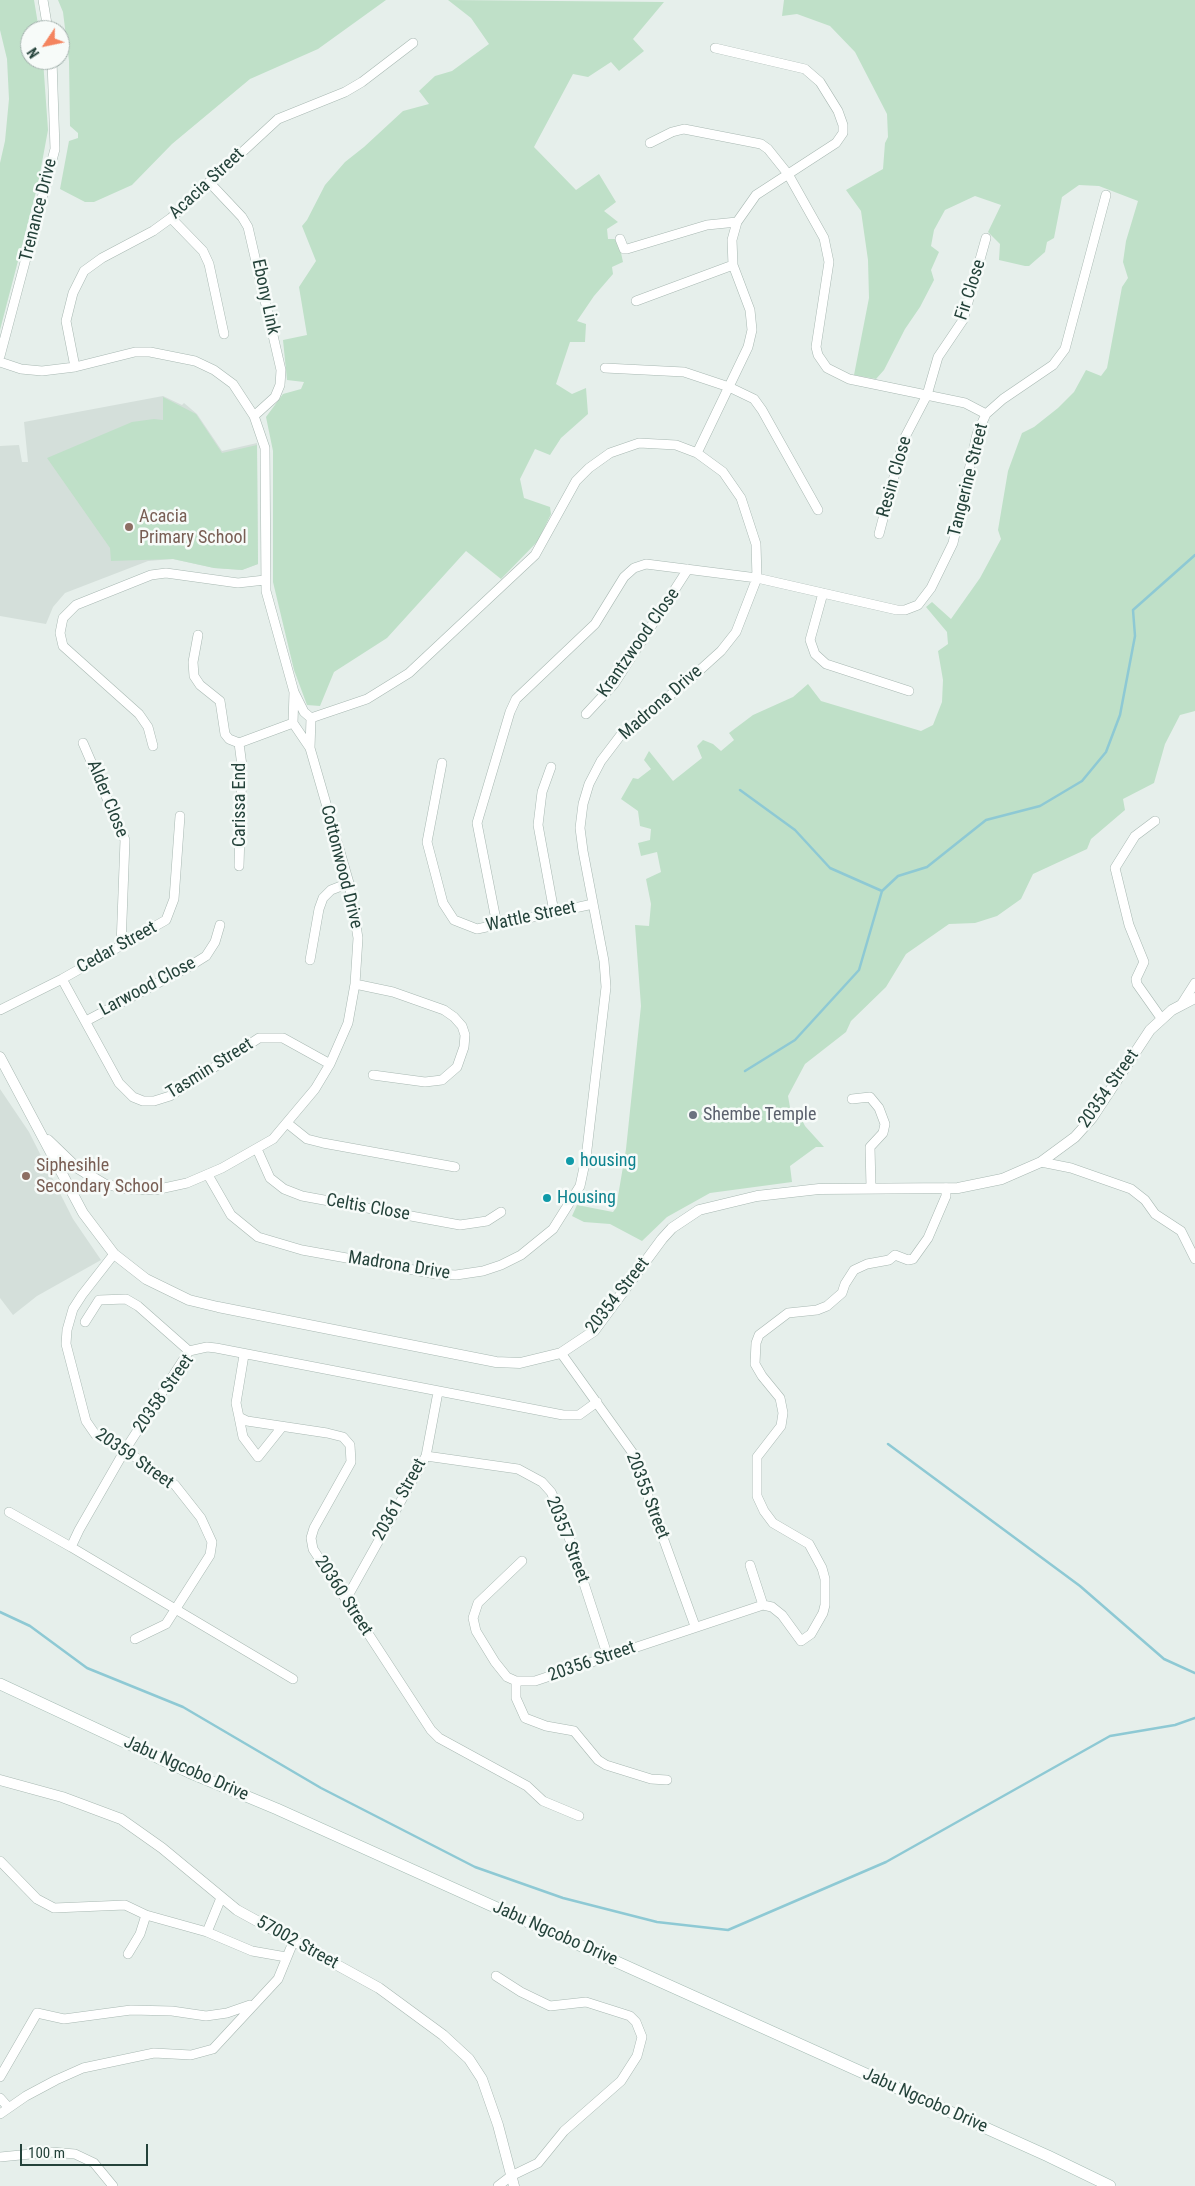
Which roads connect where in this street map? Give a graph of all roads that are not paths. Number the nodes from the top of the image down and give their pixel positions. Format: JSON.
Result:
{"nodes":[{"id":1,"x":43,"y":0,"type":"edge"},
{"id":2,"x":46,"y":20,"type":"edge"},
{"id":3,"x":414,"y":44,"type":"dead end"},
{"id":4,"x":715,"y":48,"type":"dead end"},
{"id":5,"x":52,"y":70,"type":"edge"},
{"id":6,"x":650,"y":143,"type":"dead end"},
{"id":7,"x":788,"y":174,"type":"junction"},
{"id":8,"x":209,"y":182,"type":"junction"},
{"id":9,"x":1106,"y":195,"type":"dead end"},
{"id":10,"x":171,"y":218,"type":"junction"},
{"id":11,"x":737,"y":222,"type":"junction"},
{"id":12,"x":986,"y":238,"type":"dead end"},
{"id":13,"x":620,"y":239,"type":"dead end"},
{"id":14,"x":733,"y":265,"type":"junction"},
{"id":15,"x":636,"y":301,"type":"dead end"},
{"id":16,"x":224,"y":334,"type":"dead end"},
{"id":17,"x":0,"y":356,"type":"edge"},
{"id":18,"x":0,"y":362,"type":"edge"},
{"id":19,"x":75,"y":367,"type":"junction"},
{"id":20,"x":605,"y":368,"type":"dead end"},
{"id":21,"x":729,"y":387,"type":"junction"},
{"id":22,"x":927,"y":394,"type":"junction"},
{"id":23,"x":986,"y":414,"type":"junction"},
{"id":24,"x":254,"y":416,"type":"junction"},
{"id":25,"x":697,"y":453,"type":"junction"},
{"id":26,"x":818,"y":510,"type":"dead end"},
{"id":27,"x":879,"y":534,"type":"dead end"},
{"id":28,"x":688,"y":569,"type":"junction"},
{"id":29,"x":757,"y":578,"type":"junction"},
{"id":30,"x":265,"y":580,"type":"junction"},
{"id":31,"x":823,"y":593,"type":"junction"},
{"id":32,"x":198,"y":635,"type":"dead end"},
{"id":33,"x":909,"y":691,"type":"dead end"},
{"id":34,"x":294,"y":692,"type":"junction"},
{"id":35,"x":586,"y":714,"type":"dead end"},
{"id":36,"x":308,"y":718,"type":"junction"},
{"id":37,"x":295,"y":722,"type":"junction"},
{"id":38,"x":239,"y":743,"type":"junction"},
{"id":39,"x":84,"y":744,"type":"dead end"},
{"id":40,"x":153,"y":746,"type":"dead end"},
{"id":41,"x":310,"y":748,"type":"junction"},
{"id":42,"x":442,"y":764,"type":"dead end"},
{"id":43,"x":550,"y":767,"type":"dead end"},
{"id":44,"x":180,"y":816,"type":"dead end"},
{"id":45,"x":1155,"y":821,"type":"dead end"},
{"id":46,"x":239,"y":866,"type":"dead end"},
{"id":47,"x":349,"y":884,"type":"junction"},
{"id":48,"x":593,"y":904,"type":"junction"},
{"id":49,"x":554,"y":912,"type":"junction"},
{"id":50,"x":220,"y":925,"type":"dead end"},
{"id":51,"x":497,"y":925,"type":"junction"},
{"id":52,"x":121,"y":946,"type":"junction"},
{"id":53,"x":310,"y":960,"type":"dead end"},
{"id":54,"x":62,"y":979,"type":"junction"},
{"id":55,"x":1195,"y":983,"type":"edge"},
{"id":56,"x":355,"y":984,"type":"junction"},
{"id":57,"x":1195,"y":998,"type":"edge"},
{"id":58,"x":1181,"y":1005,"type":"junction"},
{"id":59,"x":0,"y":1010,"type":"edge"},
{"id":60,"x":1161,"y":1018,"type":"junction"},
{"id":61,"x":86,"y":1021,"type":"junction"},
{"id":62,"x":0,"y":1058,"type":"edge"},
{"id":63,"x":330,"y":1064,"type":"junction"},
{"id":64,"x":374,"y":1075,"type":"dead end"},
{"id":65,"x":852,"y":1099,"type":"dead end"},
{"id":66,"x":287,"y":1123,"type":"junction"},
{"id":67,"x":37,"y":1128,"type":"junction"},
{"id":68,"x":257,"y":1149,"type":"junction"},
{"id":69,"x":1041,"y":1162,"type":"junction"},
{"id":70,"x":456,"y":1167,"type":"dead end"},
{"id":71,"x":208,"y":1175,"type":"junction"},
{"id":72,"x":104,"y":1184,"type":"junction"},
{"id":73,"x":871,"y":1187,"type":"junction"},
{"id":74,"x":70,"y":1188,"type":"junction"},
{"id":75,"x":946,"y":1188,"type":"junction"},
{"id":76,"x":501,"y":1212,"type":"dead end"},
{"id":77,"x":114,"y":1254,"type":"junction"},
{"id":78,"x":1195,"y":1259,"type":"edge"},
{"id":79,"x":85,"y":1322,"type":"dead end"},
{"id":80,"x":189,"y":1351,"type":"junction"},
{"id":81,"x":561,"y":1353,"type":"junction"},
{"id":82,"x":244,"y":1355,"type":"junction"},
{"id":83,"x":438,"y":1392,"type":"junction"},
{"id":84,"x":597,"y":1402,"type":"junction"},
{"id":85,"x":238,"y":1418,"type":"junction"},
{"id":86,"x":282,"y":1427,"type":"junction"},
{"id":87,"x":125,"y":1450,"type":"junction"},
{"id":88,"x":426,"y":1456,"type":"junction"},
{"id":89,"x":9,"y":1512,"type":"dead end"},
{"id":90,"x":71,"y":1547,"type":"junction"},
{"id":91,"x":522,"y":1562,"type":"dead end"},
{"id":92,"x":750,"y":1565,"type":"dead end"},
{"id":93,"x":345,"y":1601,"type":"junction"},
{"id":94,"x":764,"y":1605,"type":"junction"},
{"id":95,"x":176,"y":1610,"type":"junction"},
{"id":96,"x":695,"y":1626,"type":"junction"},
{"id":97,"x":135,"y":1639,"type":"dead end"},
{"id":98,"x":608,"y":1657,"type":"junction"},
{"id":99,"x":293,"y":1679,"type":"dead end"},
{"id":100,"x":516,"y":1681,"type":"junction"},
{"id":101,"x":0,"y":1684,"type":"edge"},
{"id":102,"x":0,"y":1780,"type":"edge"},
{"id":103,"x":667,"y":1780,"type":"dead end"},
{"id":104,"x":579,"y":1816,"type":"dead end"},
{"id":105,"x":0,"y":1861,"type":"edge"},
{"id":106,"x":221,"y":1898,"type":"junction"},
{"id":107,"x":146,"y":1915,"type":"junction"},
{"id":108,"x":207,"y":1932,"type":"junction"},
{"id":109,"x":294,"y":1940,"type":"junction"},
{"id":110,"x":128,"y":1954,"type":"dead end"},
{"id":111,"x":286,"y":1957,"type":"junction"},
{"id":112,"x":496,"y":1976,"type":"dead end"},
{"id":113,"x":253,"y":2004,"type":"junction"},
{"id":114,"x":0,"y":2077,"type":"edge"},
{"id":115,"x":0,"y":2098,"type":"edge"},
{"id":116,"x":8,"y":2107,"type":"junction"},
{"id":117,"x":0,"y":2114,"type":"edge"},
{"id":118,"x":0,"y":2157,"type":"edge"},
{"id":119,"x":512,"y":2181,"type":"edge"},
{"id":120,"x":113,"y":2186,"type":"edge"},
{"id":121,"x":498,"y":2186,"type":"edge"},
{"id":122,"x":1110,"y":2186,"type":"edge"}],
"edges":[{"from":1,"to":2,"type":"street"},
{"from":3,"to":8,"type":"street","name":"Acacia Street"},
{"from":4,"to":7,"type":"street"},
{"from":5,"to":17,"type":"street","name":"Trenance Drive"},
{"from":6,"to":7,"type":"street"},
{"from":7,"to":11,"type":"street"},
{"from":7,"to":22,"type":"street"},
{"from":8,"to":10,"type":"street","name":"Acacia Street"},
{"from":8,"to":24,"type":"street","name":"Ebony Link"},
{"from":9,"to":23,"type":"street","name":"Tangerine Street"},
{"from":10,"to":16,"type":"street"},
{"from":10,"to":19,"type":"street","name":"Acacia Street"},
{"from":11,"to":13,"type":"street"},
{"from":11,"to":14,"type":"street"},
{"from":12,"to":22,"type":"street","name":"Fir Close"},
{"from":14,"to":15,"type":"street"},
{"from":14,"to":21,"type":"street"},
{"from":18,"to":19,"type":"street","name":"Cottonwood Drive"},
{"from":19,"to":24,"type":"street","name":"Cottonwood Drive"},
{"from":20,"to":21,"type":"street"},
{"from":21,"to":25,"type":"street"},
{"from":21,"to":26,"type":"street"},
{"from":22,"to":23,"type":"street"},
{"from":22,"to":27,"type":"street","name":"Resin Close"},
{"from":23,"to":31,"type":"street","name":"Tangerine Street"},
{"from":24,"to":30,"type":"street","name":"Cottonwood Drive"},
{"from":25,"to":29,"type":"street","name":"Madrona Drive"},
{"from":25,"to":36,"type":"street","name":"Madrona Drive"},
{"from":28,"to":29,"type":"street","name":"Tangerine Street"},
{"from":28,"to":35,"type":"street","name":"Krantzwood Close"},
{"from":28,"to":51,"type":"street","name":"Tangerine Street"},
{"from":29,"to":31,"type":"street","name":"Tangerine Street"},
{"from":29,"to":48,"type":"street","name":"Madrona Drive"},
{"from":30,"to":34,"type":"street","name":"Cottonwood Drive"},
{"from":30,"to":40,"type":"street"},
{"from":31,"to":33,"type":"street"},
{"from":32,"to":38,"type":"street"},
{"from":34,"to":36,"type":"street","name":"Cottonwood Drive"},
{"from":34,"to":37,"type":"street","name":"Cottonwood Drive"},
{"from":36,"to":37,"type":"street"},
{"from":36,"to":37,"type":"street"},
{"from":36,"to":41,"type":"street","name":"Cottonwood Drive"},
{"from":37,"to":38,"type":"street"},
{"from":37,"to":41,"type":"street","name":"Cottonwood Drive"},
{"from":38,"to":46,"type":"street","name":"Carissa End"},
{"from":39,"to":52,"type":"street","name":"Alder Close"},
{"from":41,"to":47,"type":"street","name":"Cottonwood Drive"},
{"from":42,"to":51,"type":"street","name":"Wattle Street"},
{"from":43,"to":49,"type":"street"},
{"from":44,"to":52,"type":"street","name":"Cedar Street"},
{"from":45,"to":60,"type":"street"},
{"from":47,"to":53,"type":"street"},
{"from":47,"to":56,"type":"street","name":"Cottonwood Drive"},
{"from":48,"to":49,"type":"street","name":"Wattle Street"},
{"from":48,"to":71,"type":"street","name":"Madrona Drive"},
{"from":49,"to":51,"type":"street","name":"Wattle Street"},
{"from":50,"to":61,"type":"street","name":"Larwood Close"},
{"from":52,"to":54,"type":"street","name":"Cedar Street"},
{"from":54,"to":59,"type":"street","name":"Cedar Street"},
{"from":54,"to":61,"type":"street","name":"Tasmin Street"},
{"from":55,"to":58,"type":"street"},
{"from":56,"to":63,"type":"street","name":"Cottonwood Drive"},
{"from":56,"to":64,"type":"street"},
{"from":57,"to":58,"type":"street","name":"20354 Street"},
{"from":58,"to":60,"type":"street","name":"20354 Street"},
{"from":60,"to":69,"type":"street","name":"20354 Street"},
{"from":61,"to":63,"type":"street","name":"Tasmin Street"},
{"from":62,"to":67,"type":"street"},
{"from":63,"to":66,"type":"street","name":"Cottonwood Drive"},
{"from":65,"to":73,"type":"street"},
{"from":66,"to":68,"type":"street","name":"Cottonwood Drive"},
{"from":66,"to":70,"type":"street"},
{"from":67,"to":72,"type":"street"},
{"from":67,"to":74,"type":"street","name":"20354 Street"},
{"from":68,"to":71,"type":"street","name":"Cottonwood Drive"},
{"from":68,"to":76,"type":"street","name":"Celtis Close"},
{"from":69,"to":75,"type":"street","name":"20354 Street"},
{"from":69,"to":78,"type":"street"},
{"from":71,"to":72,"type":"street","name":"Cottonwood Drive"},
{"from":72,"to":74,"type":"street","name":"Cottonwood Drive"},
{"from":73,"to":75,"type":"street","name":"20354 Street"},
{"from":73,"to":81,"type":"street","name":"20354 Street"},
{"from":74,"to":77,"type":"street","name":"20354 Street"},
{"from":75,"to":94,"type":"street"},
{"from":77,"to":81,"type":"street","name":"20354 Street"},
{"from":77,"to":87,"type":"street","name":"20359 Street"},
{"from":79,"to":80,"type":"street"},
{"from":80,"to":82,"type":"street","name":"20358 Street"},
{"from":80,"to":87,"type":"street","name":"20358 Street"},
{"from":81,"to":84,"type":"street","name":"20355 Street"},
{"from":82,"to":83,"type":"street","name":"20358 Street"},
{"from":82,"to":85,"type":"street"},
{"from":83,"to":84,"type":"street","name":"20358 Street"},
{"from":83,"to":88,"type":"street","name":"20361 Street"},
{"from":84,"to":96,"type":"street","name":"20355 Street"},
{"from":85,"to":86,"type":"street","name":"20360 Street"},
{"from":85,"to":86,"type":"street"},
{"from":86,"to":93,"type":"street","name":"20360 Street"},
{"from":87,"to":90,"type":"street","name":"20358 Street"},
{"from":87,"to":95,"type":"street","name":"20359 Street"},
{"from":88,"to":93,"type":"street","name":"20361 Street"},
{"from":88,"to":98,"type":"street","name":"20357 Street"},
{"from":89,"to":90,"type":"street"},
{"from":90,"to":95,"type":"street"},
{"from":91,"to":100,"type":"street"},
{"from":92,"to":94,"type":"street"},
{"from":93,"to":104,"type":"street","name":"20360 Street"},
{"from":94,"to":96,"type":"street","name":"20356 Street"},
{"from":95,"to":97,"type":"street","name":"20359 Street"},
{"from":95,"to":99,"type":"street"},
{"from":96,"to":98,"type":"street","name":"20356 Street"},
{"from":98,"to":100,"type":"street","name":"20356 Street"},
{"from":100,"to":103,"type":"street"},
{"from":101,"to":122,"type":"main road","name":"Jabu Ngcobo Drive"},
{"from":102,"to":106,"type":"street","name":"57002 Street"},
{"from":105,"to":107,"type":"street"},
{"from":106,"to":108,"type":"street"},
{"from":106,"to":109,"type":"street","name":"57002 Street"},
{"from":107,"to":108,"type":"street"},
{"from":107,"to":110,"type":"street"},
{"from":108,"to":111,"type":"street"},
{"from":109,"to":111,"type":"street"},
{"from":109,"to":119,"type":"street","name":"57002 Street"},
{"from":111,"to":113,"type":"street"},
{"from":112,"to":119,"type":"street"},
{"from":113,"to":114,"type":"street"},
{"from":113,"to":116,"type":"street"},
{"from":115,"to":116,"type":"street"},
{"from":116,"to":117,"type":"street"},
{"from":118,"to":120,"type":"street"},
{"from":119,"to":121,"type":"street"}]}
